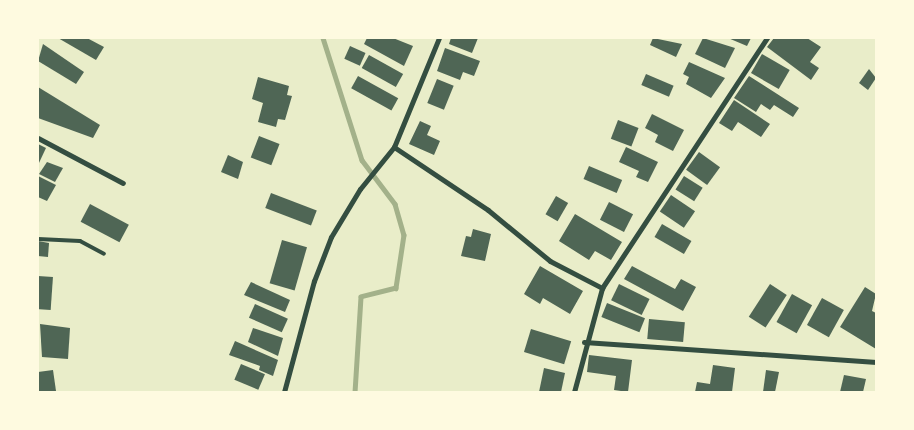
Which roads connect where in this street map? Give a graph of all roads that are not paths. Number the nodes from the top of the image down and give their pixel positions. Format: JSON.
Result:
{"nodes":[{"id":1,"x":439,"y":38,"type":"edge"},
{"id":2,"x":767,"y":38,"type":"edge"},
{"id":3,"x":38,"y":138,"type":"edge"},
{"id":4,"x":394,"y":147,"type":"junction"},
{"id":5,"x":123,"y":183,"type":"dead end"},
{"id":6,"x":38,"y":238,"type":"edge"},
{"id":7,"x":104,"y":254,"type":"dead end"},
{"id":8,"x":602,"y":288,"type":"junction"},
{"id":9,"x":584,"y":342,"type":"junction"},
{"id":10,"x":876,"y":362,"type":"edge"},
{"id":11,"x":284,"y":392,"type":"edge"},
{"id":12,"x":574,"y":392,"type":"edge"}],
"edges":[{"from":1,"to":4,"type":"street"},
{"from":2,"to":8,"type":"street"},
{"from":3,"to":5,"type":"street"},
{"from":4,"to":8,"type":"street"},
{"from":4,"to":11,"type":"street"},
{"from":6,"to":7,"type":"lane"},
{"from":8,"to":9,"type":"street"},
{"from":9,"to":10,"type":"street"},
{"from":9,"to":12,"type":"street"}]}
